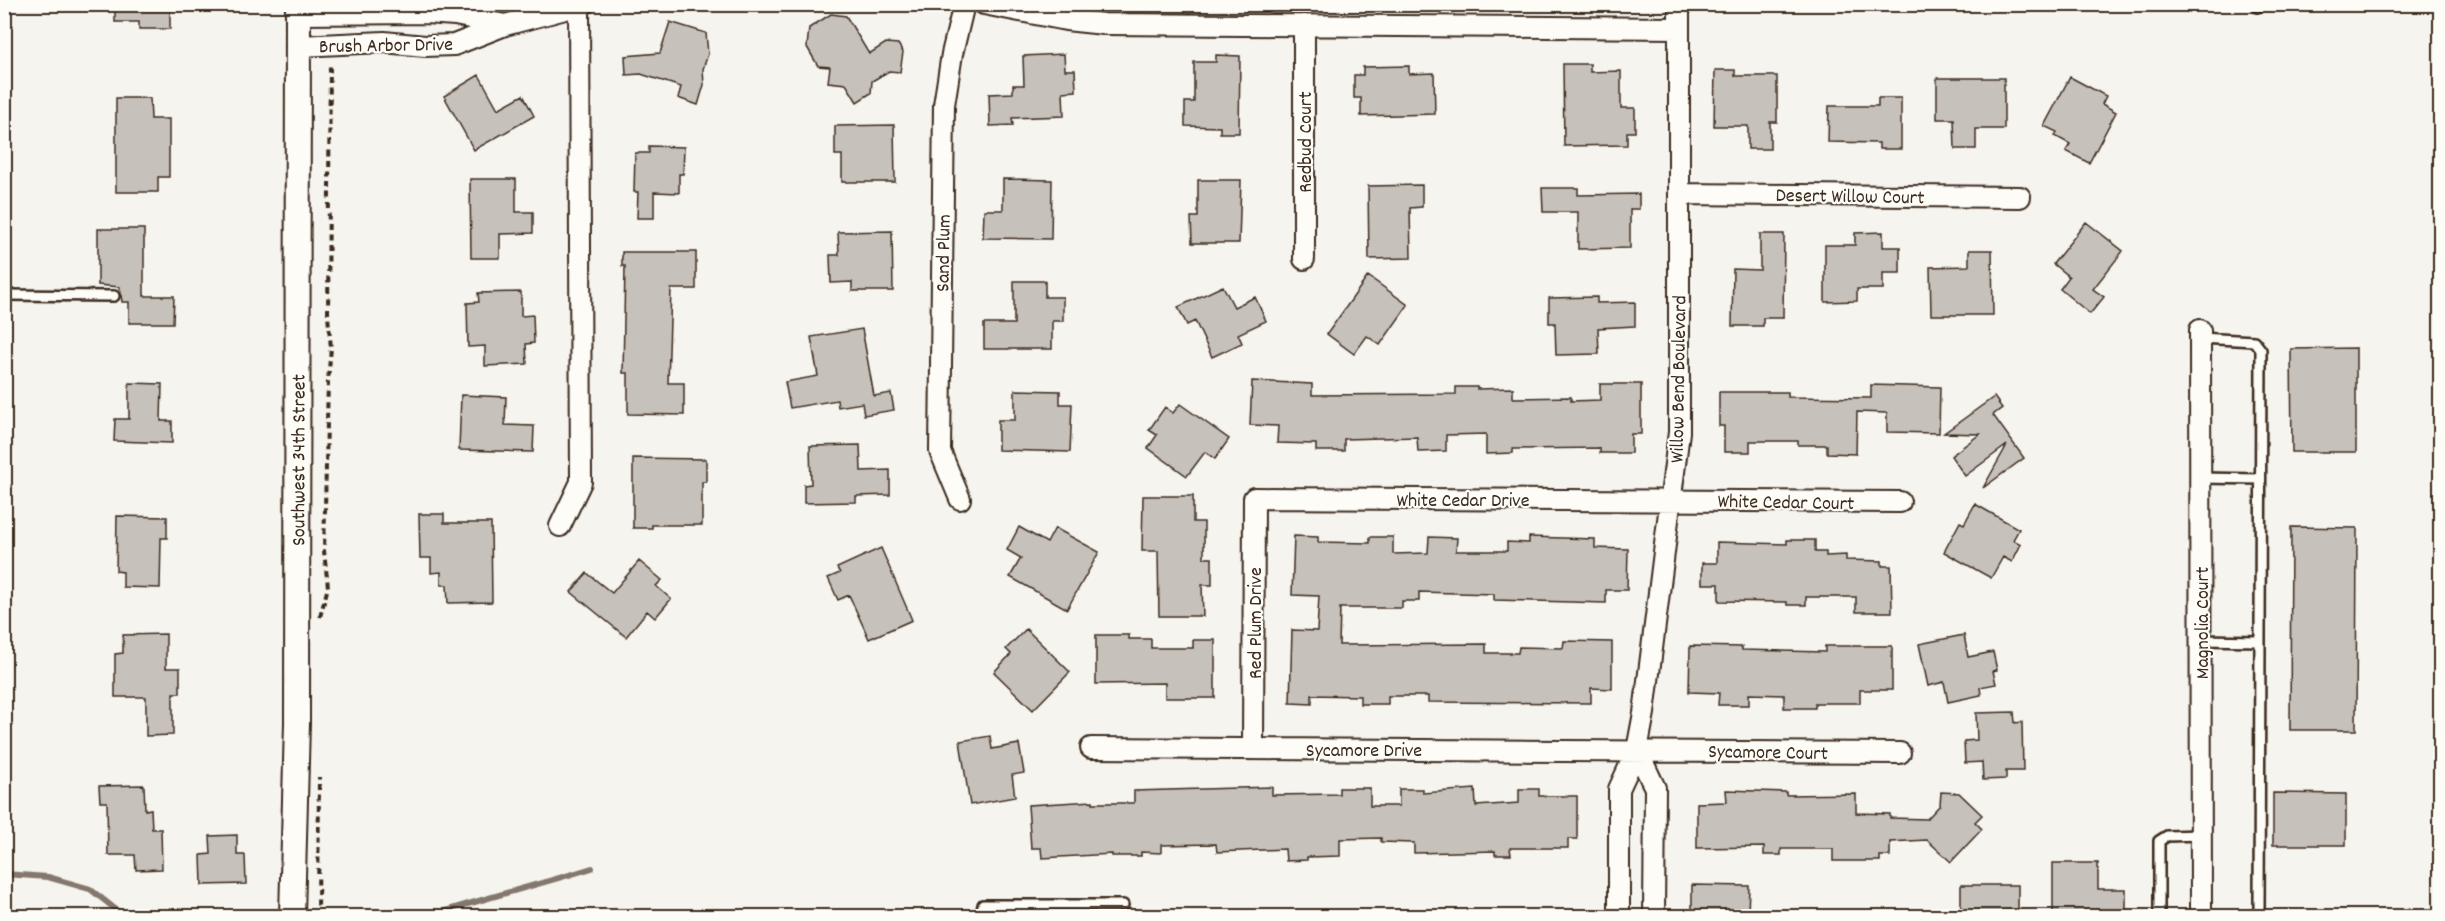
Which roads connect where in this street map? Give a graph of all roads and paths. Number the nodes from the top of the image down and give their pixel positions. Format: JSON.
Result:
{"nodes":[{"id":1,"x":964,"y":4,"type":"edge"},
{"id":2,"x":984,"y":4,"type":"edge"},
{"id":3,"x":1679,"y":4,"type":"edge"},
{"id":4,"x":581,"y":5,"type":"edge"},
{"id":5,"x":298,"y":9,"type":"edge"},
{"id":6,"x":384,"y":13,"type":"junction"},
{"id":7,"x":505,"y":25,"type":"junction"},
{"id":8,"x":1304,"y":25,"type":"junction"},
{"id":9,"x":1679,"y":28,"type":"junction"},
{"id":10,"x":384,"y":42,"type":"junction"},
{"id":11,"x":330,"y":44,"type":"junction"},
{"id":12,"x":298,"y":45,"type":"junction"},
{"id":13,"x":1679,"y":194,"type":"junction"},
{"id":14,"x":2020,"y":197,"type":"dead end"},
{"id":15,"x":1304,"y":259,"type":"dead end"},
{"id":16,"x":4,"y":295,"type":"edge"},
{"id":17,"x":114,"y":296,"type":"dead end"},
{"id":18,"x":2200,"y":334,"type":"joint"},
{"id":19,"x":2201,"y":478,"type":"junction"},
{"id":20,"x":2260,"y":479,"type":"junction"},
{"id":21,"x":1254,"y":498,"type":"joint"},
{"id":22,"x":960,"y":499,"type":"dead end"},
{"id":23,"x":1672,"y":499,"type":"junction"},
{"id":24,"x":1900,"y":502,"type":"dead end"},
{"id":25,"x":560,"y":526,"type":"dead end"},
{"id":26,"x":319,"y":618,"type":"dead end"},
{"id":27,"x":2201,"y":640,"type":"junction"},
{"id":28,"x":2260,"y":641,"type":"junction"},
{"id":29,"x":1091,"y":748,"type":"dead end"},
{"id":30,"x":1253,"y":749,"type":"junction"},
{"id":31,"x":1637,"y":750,"type":"junction"},
{"id":32,"x":1900,"y":753,"type":"dead end"},
{"id":33,"x":319,"y":773,"type":"dead end"},
{"id":34,"x":2201,"y":835,"type":"junction"},
{"id":35,"x":1123,"y":905,"type":"dead end"},
{"id":36,"x":292,"y":916,"type":"edge"},
{"id":37,"x":318,"y":916,"type":"edge"},
{"id":38,"x":981,"y":916,"type":"edge"},
{"id":39,"x":1619,"y":916,"type":"edge"},
{"id":40,"x":1654,"y":916,"type":"edge"},
{"id":41,"x":2159,"y":916,"type":"edge"},
{"id":42,"x":2201,"y":916,"type":"edge"},
{"id":43,"x":2259,"y":916,"type":"edge"}],
"edges":[{"from":1,"to":22,"type":"street","name":"Sand Plum"},
{"from":2,"to":8,"type":"street"},
{"from":3,"to":9,"type":"street","name":"Willow Bend Boulevard"},
{"from":4,"to":7,"type":"street","name":"Brush Arbor Drive"},
{"from":4,"to":25,"type":"street"},
{"from":5,"to":6,"type":"street","name":"Brush Arbor Drive"},
{"from":5,"to":12,"type":"street","name":"Southwest 34th Street"},
{"from":6,"to":7,"type":"street","name":"Brush Arbor Drive"},
{"from":6,"to":10,"type":"street"},
{"from":7,"to":10,"type":"street","name":"Brush Arbor Drive"},
{"from":8,"to":9,"type":"street"},
{"from":8,"to":15,"type":"street","name":"Redbud Court"},
{"from":9,"to":13,"type":"street","name":"Willow Bend Boulevard"},
{"from":10,"to":11,"type":"street","name":"Brush Arbor Drive"},
{"from":11,"to":12,"type":"street","name":"Brush Arbor Drive"},
{"from":11,"to":26,"type":"path"},
{"from":12,"to":36,"type":"street","name":"Southwest 34th Street"},
{"from":13,"to":14,"type":"street","name":"Desert Willow Court"},
{"from":13,"to":23,"type":"street","name":"Willow Bend Boulevard"},
{"from":16,"to":17,"type":"lane"},
{"from":18,"to":19,"type":"street","name":"Magnolia Court"},
{"from":18,"to":20,"type":"lane"},
{"from":19,"to":20,"type":"lane"},
{"from":19,"to":27,"type":"street","name":"Magnolia Court"},
{"from":20,"to":28,"type":"lane"},
{"from":21,"to":23,"type":"street","name":"White Cedar Drive"},
{"from":21,"to":30,"type":"street","name":"Red Plum Drive"},
{"from":23,"to":24,"type":"street","name":"White Cedar Court"},
{"from":23,"to":31,"type":"street","name":"Willow Bend Boulevard"},
{"from":27,"to":28,"type":"lane"},
{"from":27,"to":34,"type":"street","name":"Magnolia Court"},
{"from":28,"to":43,"type":"lane"},
{"from":29,"to":30,"type":"street","name":"Sycamore Drive"},
{"from":30,"to":31,"type":"street","name":"Sycamore Drive"},
{"from":31,"to":32,"type":"street","name":"Sycamore Court"},
{"from":31,"to":39,"type":"street","name":"Willow Bend Boulevard"},
{"from":31,"to":40,"type":"street"},
{"from":33,"to":37,"type":"path"},
{"from":34,"to":41,"type":"lane"},
{"from":34,"to":42,"type":"street","name":"Magnolia Court"},
{"from":35,"to":38,"type":"lane"}]}
